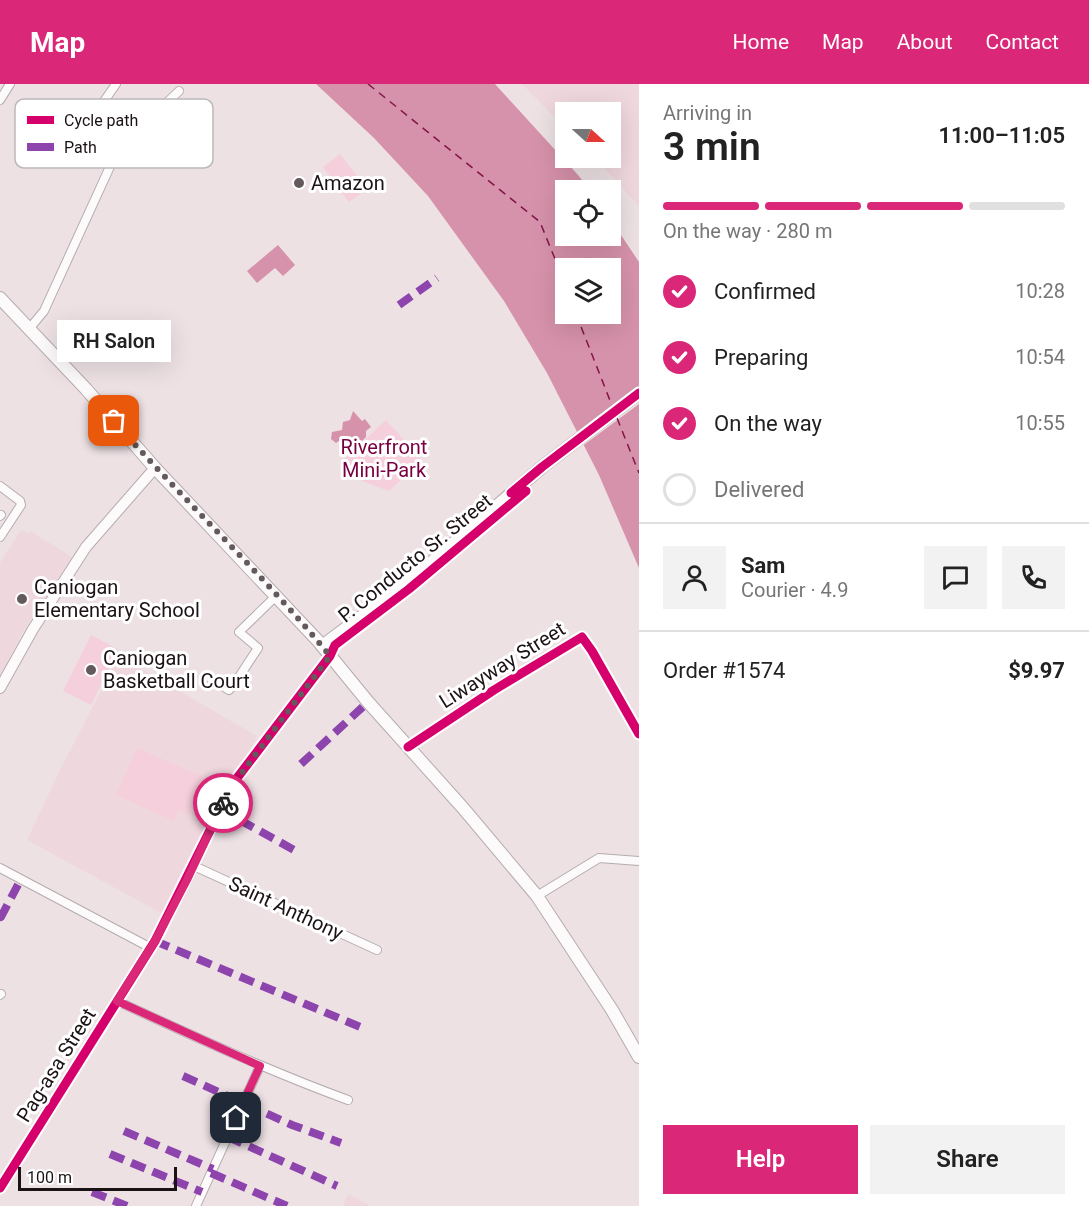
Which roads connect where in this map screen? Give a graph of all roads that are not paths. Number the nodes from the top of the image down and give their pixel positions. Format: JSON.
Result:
{"nodes":[{"id":1,"x":10,"y":84,"type":"edge"},
{"id":2,"x":116,"y":84,"type":"edge"},
{"id":3,"x":179,"y":91,"type":"dead end"},
{"id":4,"x":106,"y":99,"type":"edge"},
{"id":5,"x":171,"y":99,"type":"edge"},
{"id":6,"x":0,"y":100,"type":"edge"},
{"id":7,"x":109,"y":168,"type":"edge"},
{"id":8,"x":0,"y":298,"type":"edge"},
{"id":9,"x":29,"y":329,"type":"junction"},
{"id":10,"x":639,"y":393,"type":"edge"},
{"id":11,"x":155,"y":468,"type":"junction"},
{"id":12,"x":0,"y":486,"type":"edge"},
{"id":13,"x":526,"y":491,"type":"dead end"},
{"id":14,"x":0,"y":537,"type":"edge"},
{"id":15,"x":276,"y":596,"type":"junction"},
{"id":16,"x":326,"y":651,"type":"junction"},
{"id":17,"x":210,"y":678,"type":"dead end"},
{"id":18,"x":0,"y":688,"type":"edge"},
{"id":19,"x":639,"y":734,"type":"edge"},
{"id":20,"x":408,"y":747,"type":"junction"},
{"id":21,"x":639,"y":861,"type":"edge"},
{"id":22,"x":194,"y":866,"type":"junction"},
{"id":23,"x":0,"y":867,"type":"edge"},
{"id":24,"x":537,"y":896,"type":"junction"},
{"id":25,"x":151,"y":948,"type":"junction"},
{"id":26,"x":377,"y":950,"type":"dead end"},
{"id":27,"x":117,"y":1001,"type":"junction"},
{"id":28,"x":639,"y":1057,"type":"edge"},
{"id":29,"x":260,"y":1066,"type":"junction"},
{"id":30,"x":348,"y":1100,"type":"dead end"},
{"id":31,"x":0,"y":1188,"type":"edge"},
{"id":32,"x":196,"y":1206,"type":"edge"}],
"edges":[{"from":1,"to":6,"type":"street"},
{"from":2,"to":4,"type":"street"},
{"from":3,"to":5,"type":"street"},
{"from":7,"to":9,"type":"street"},
{"from":8,"to":9,"type":"main road"},
{"from":9,"to":11,"type":"main road"},
{"from":10,"to":16,"type":"main road"},
{"from":11,"to":15,"type":"main road"},
{"from":11,"to":18,"type":"street"},
{"from":12,"to":14,"type":"street"},
{"from":13,"to":16,"type":"street","name":"P. Conducto Sr. Street"},
{"from":15,"to":16,"type":"main road"},
{"from":15,"to":17,"type":"street"},
{"from":16,"to":20,"type":"main road"},
{"from":16,"to":22,"type":"street","name":"Pag-asa Street"},
{"from":19,"to":20,"type":"street","name":"Liwayway Street"},
{"from":20,"to":24,"type":"main road"},
{"from":21,"to":24,"type":"street"},
{"from":22,"to":25,"type":"street","name":"Pag-asa Street"},
{"from":22,"to":26,"type":"street","name":"Saint Anthony"},
{"from":23,"to":25,"type":"street"},
{"from":24,"to":28,"type":"main road"},
{"from":25,"to":27,"type":"street","name":"Pag-asa Street"},
{"from":27,"to":29,"type":"street"},
{"from":27,"to":31,"type":"street","name":"Pag-asa Street"},
{"from":29,"to":30,"type":"street"},
{"from":29,"to":32,"type":"street"}]}
